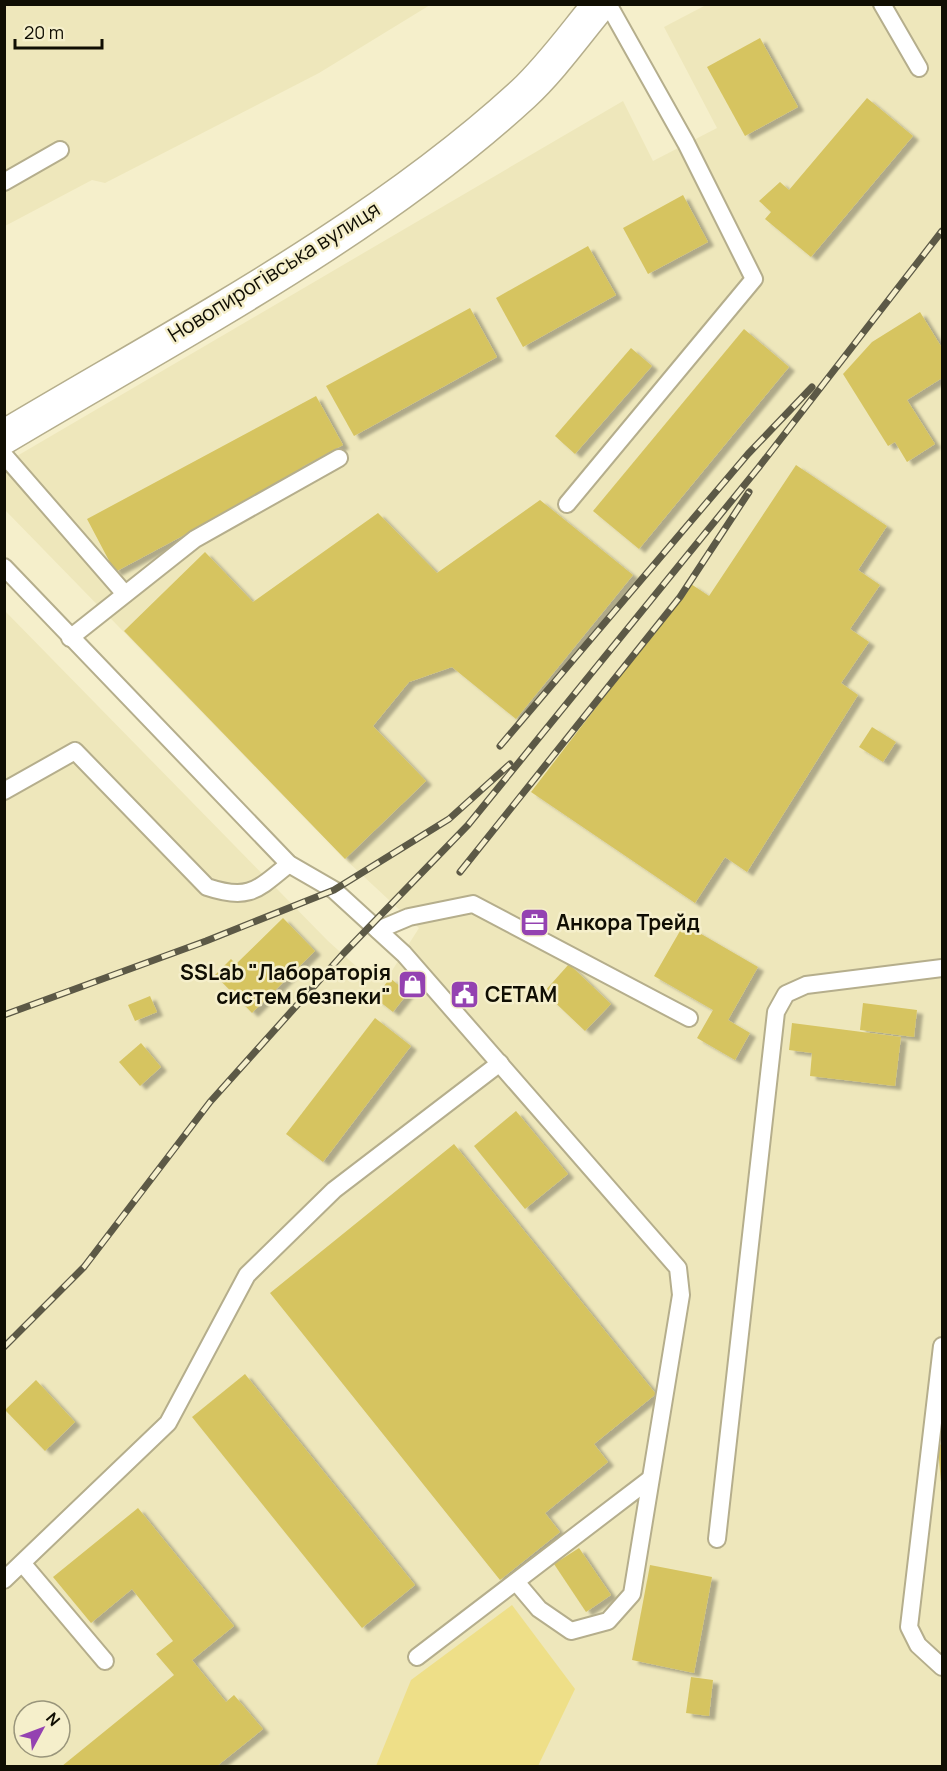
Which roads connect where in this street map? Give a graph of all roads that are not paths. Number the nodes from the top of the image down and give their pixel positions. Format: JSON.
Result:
{"nodes":[{"id":1,"x":600,"y":4,"type":"edge"},
{"id":2,"x":608,"y":4,"type":"edge"},
{"id":3,"x":882,"y":4,"type":"edge"},
{"id":4,"x":919,"y":68,"type":"dead end"},
{"id":5,"x":60,"y":150,"type":"dead end"},
{"id":6,"x":4,"y":182,"type":"edge"},
{"id":7,"x":4,"y":437,"type":"edge"},
{"id":8,"x":4,"y":455,"type":"edge"},
{"id":9,"x":339,"y":458,"type":"dead end"},
{"id":10,"x":567,"y":504,"type":"dead end"},
{"id":11,"x":4,"y":567,"type":"edge"},
{"id":12,"x":125,"y":594,"type":"junction"},
{"id":13,"x":70,"y":638,"type":"junction"},
{"id":14,"x":4,"y":791,"type":"edge"},
{"id":15,"x":289,"y":864,"type":"junction"},
{"id":16,"x":378,"y":930,"type":"junction"},
{"id":17,"x":942,"y":968,"type":"edge"},
{"id":18,"x":689,"y":1018,"type":"dead end"},
{"id":19,"x":500,"y":1063,"type":"junction"},
{"id":20,"x":942,"y":1346,"type":"edge"},
{"id":21,"x":650,"y":1479,"type":"junction"},
{"id":22,"x":717,"y":1539,"type":"dead end"},
{"id":23,"x":23,"y":1564,"type":"junction"},
{"id":24,"x":4,"y":1580,"type":"edge"},
{"id":25,"x":517,"y":1583,"type":"junction"},
{"id":26,"x":417,"y":1658,"type":"dead end"},
{"id":27,"x":105,"y":1661,"type":"dead end"},
{"id":28,"x":942,"y":1667,"type":"edge"}],
"edges":[{"from":1,"to":7,"type":"street","name":"Новопирогівська вулиця"},
{"from":2,"to":10,"type":"lane"},
{"from":3,"to":4,"type":"lane"},
{"from":5,"to":6,"type":"lane"},
{"from":8,"to":12,"type":"lane"},
{"from":9,"to":12,"type":"lane"},
{"from":11,"to":13,"type":"lane"},
{"from":12,"to":13,"type":"lane"},
{"from":13,"to":15,"type":"lane"},
{"from":14,"to":15,"type":"lane"},
{"from":15,"to":16,"type":"lane"},
{"from":16,"to":18,"type":"lane"},
{"from":16,"to":19,"type":"lane"},
{"from":17,"to":22,"type":"lane"},
{"from":19,"to":21,"type":"lane"},
{"from":19,"to":23,"type":"lane"},
{"from":20,"to":28,"type":"lane"},
{"from":21,"to":25,"type":"lane"},
{"from":21,"to":25,"type":"lane"},
{"from":23,"to":24,"type":"lane"},
{"from":23,"to":27,"type":"lane"},
{"from":25,"to":26,"type":"lane"}]}
